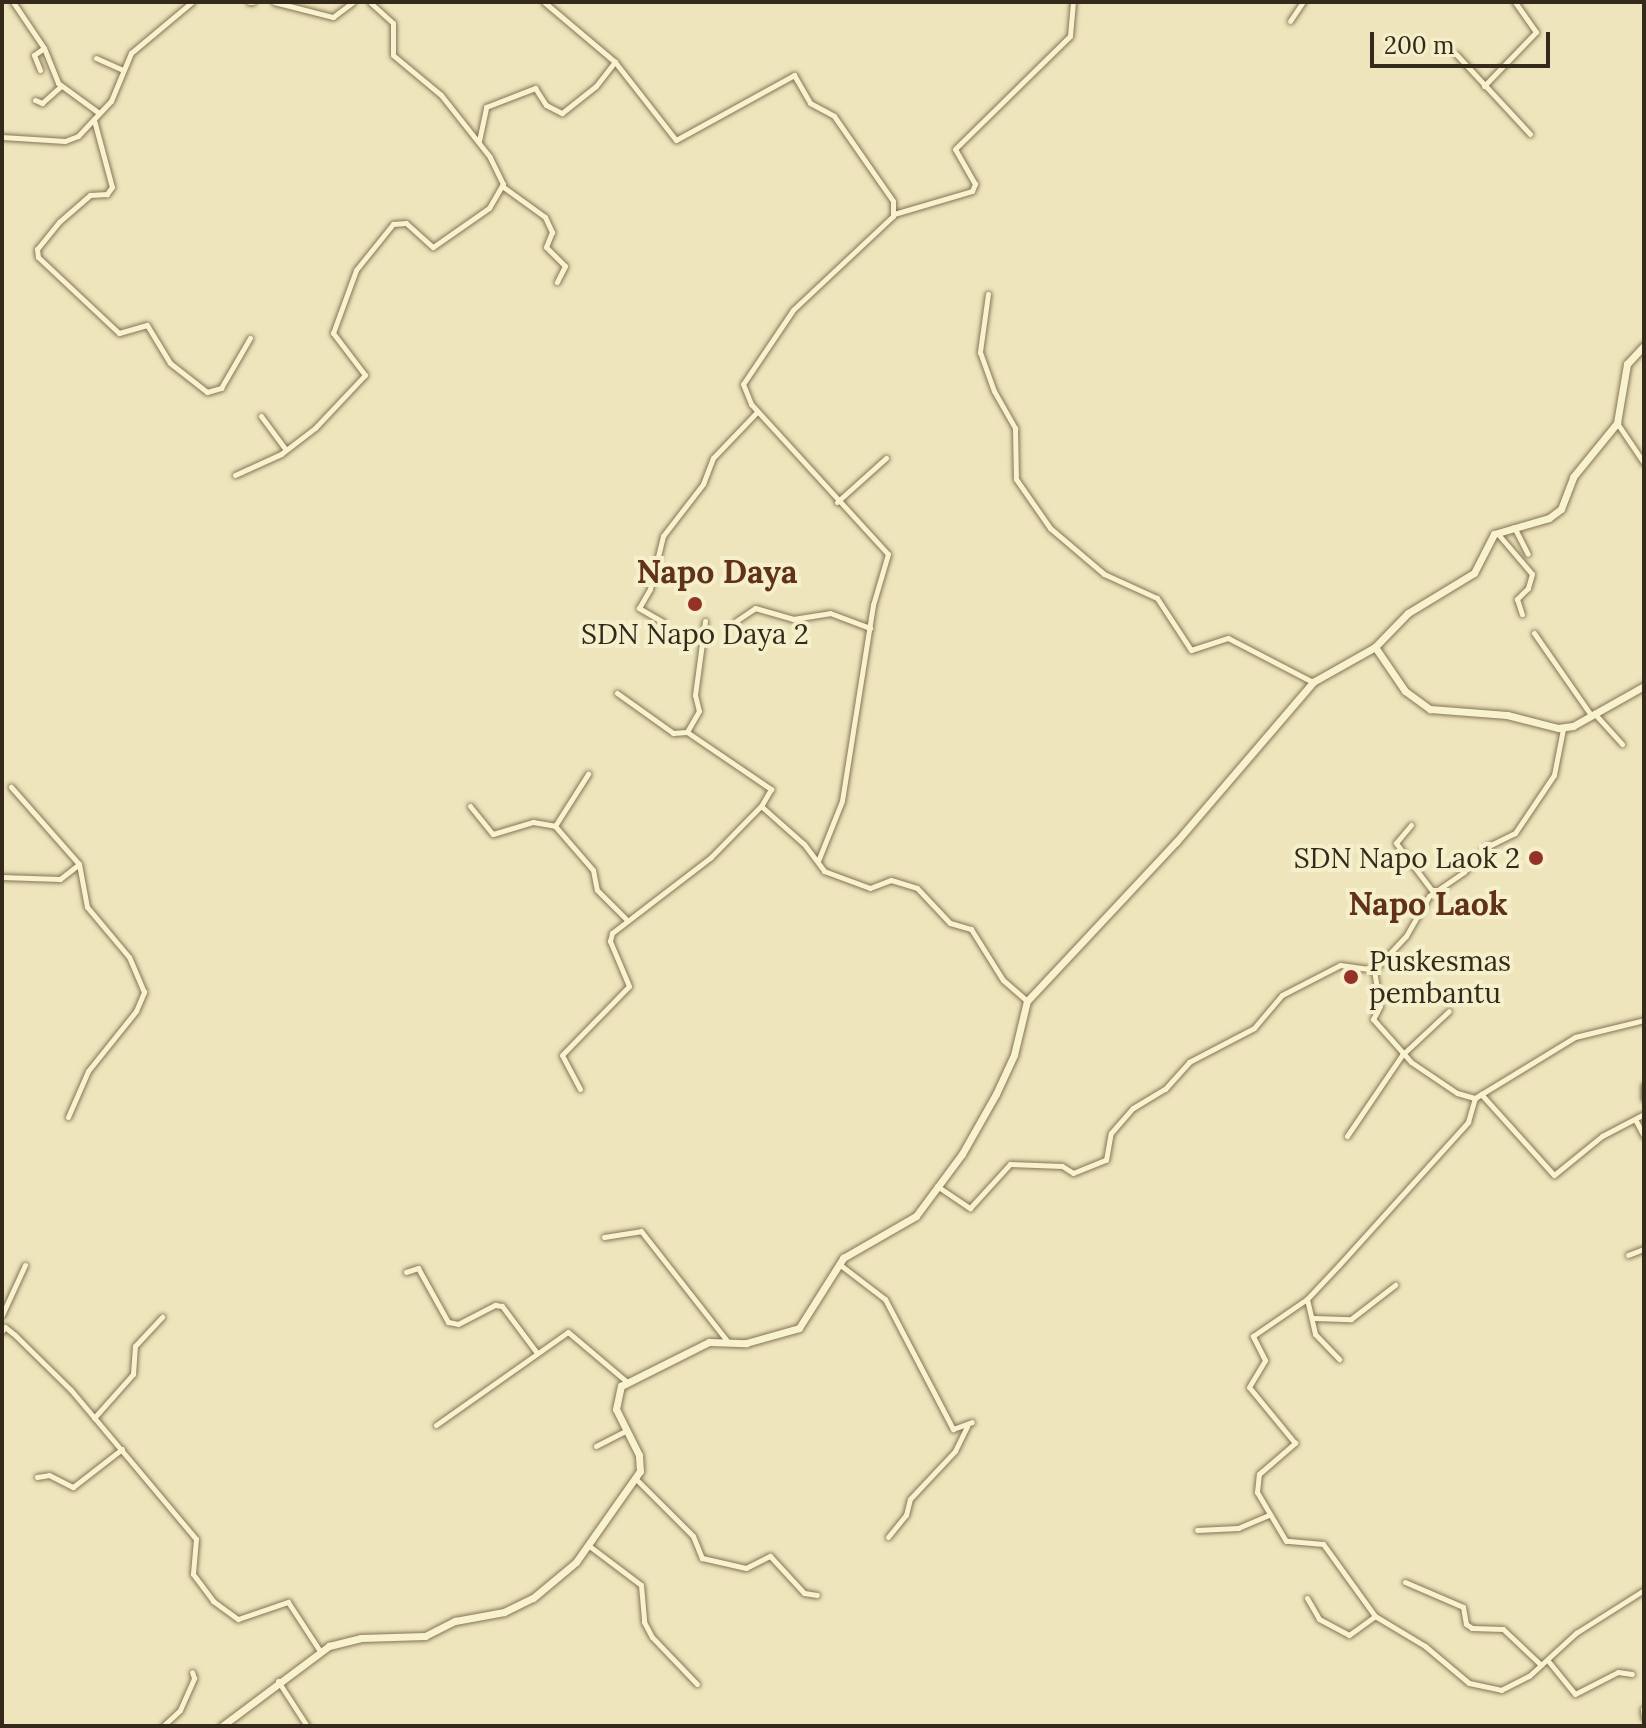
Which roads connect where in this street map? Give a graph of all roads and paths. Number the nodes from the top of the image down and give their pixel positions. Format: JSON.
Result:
{"nodes":[{"id":1,"x":13,"y":2,"type":"edge"},
{"id":2,"x":192,"y":2,"type":"edge"},
{"id":3,"x":274,"y":2,"type":"edge"},
{"id":4,"x":353,"y":2,"type":"edge"},
{"id":5,"x":370,"y":2,"type":"edge"},
{"id":6,"x":544,"y":2,"type":"edge"},
{"id":7,"x":1073,"y":2,"type":"edge"},
{"id":8,"x":1303,"y":2,"type":"edge"},
{"id":9,"x":1515,"y":2,"type":"edge"},
{"id":10,"x":1290,"y":21,"type":"dead end"},
{"id":11,"x":44,"y":48,"type":"junction"},
{"id":12,"x":1456,"y":54,"type":"dead end"},
{"id":13,"x":96,"y":58,"type":"dead end"},
{"id":14,"x":615,"y":62,"type":"junction"},
{"id":15,"x":121,"y":69,"type":"junction"},
{"id":16,"x":40,"y":70,"type":"dead end"},
{"id":17,"x":61,"y":86,"type":"junction"},
{"id":18,"x":1484,"y":86,"type":"junction"},
{"id":19,"x":35,"y":100,"type":"dead end"},
{"id":20,"x":99,"y":113,"type":"junction"},
{"id":21,"x":94,"y":120,"type":"junction"},
{"id":22,"x":83,"y":125,"type":"dead end"},
{"id":23,"x":1530,"y":134,"type":"dead end"},
{"id":24,"x":78,"y":136,"type":"junction"},
{"id":25,"x":2,"y":137,"type":"edge"},
{"id":26,"x":479,"y":142,"type":"junction"},
{"id":27,"x":502,"y":186,"type":"junction"},
{"id":28,"x":894,"y":214,"type":"junction"},
{"id":29,"x":557,"y":282,"type":"dead end"},
{"id":30,"x":988,"y":294,"type":"dead end"},
{"id":31,"x":250,"y":338,"type":"dead end"},
{"id":32,"x":1644,"y":346,"type":"edge"},
{"id":33,"x":758,"y":411,"type":"junction"},
{"id":34,"x":261,"y":416,"type":"dead end"},
{"id":35,"x":1617,"y":423,"type":"junction"},
{"id":36,"x":286,"y":450,"type":"junction"},
{"id":37,"x":886,"y":458,"type":"dead end"},
{"id":38,"x":1644,"y":463,"type":"edge"},
{"id":39,"x":235,"y":475,"type":"dead end"},
{"id":40,"x":837,"y":502,"type":"junction"},
{"id":41,"x":1514,"y":525,"type":"junction"},
{"id":42,"x":1497,"y":533,"type":"junction"},
{"id":43,"x":1528,"y":554,"type":"dead end"},
{"id":44,"x":1522,"y":614,"type":"dead end"},
{"id":45,"x":705,"y":621,"type":"dead end"},
{"id":46,"x":736,"y":621,"type":"dead end"},
{"id":47,"x":663,"y":622,"type":"dead end"},
{"id":48,"x":870,"y":628,"type":"junction"},
{"id":49,"x":1534,"y":633,"type":"dead end"},
{"id":50,"x":1375,"y":647,"type":"junction"},
{"id":51,"x":1313,"y":682,"type":"junction"},
{"id":52,"x":1644,"y":686,"type":"edge"},
{"id":53,"x":617,"y":693,"type":"dead end"},
{"id":54,"x":1592,"y":714,"type":"junction"},
{"id":55,"x":1563,"y":729,"type":"junction"},
{"id":56,"x":687,"y":732,"type":"junction"},
{"id":57,"x":1622,"y":744,"type":"dead end"},
{"id":58,"x":588,"y":774,"type":"dead end"},
{"id":59,"x":11,"y":787,"type":"dead end"},
{"id":60,"x":470,"y":806,"type":"dead end"},
{"id":61,"x":761,"y":806,"type":"junction"},
{"id":62,"x":1411,"y":825,"type":"dead end"},
{"id":63,"x":555,"y":826,"type":"junction"},
{"id":64,"x":818,"y":861,"type":"junction"},
{"id":65,"x":79,"y":864,"type":"junction"},
{"id":66,"x":2,"y":877,"type":"edge"},
{"id":67,"x":1434,"y":893,"type":"junction"},
{"id":68,"x":625,"y":918,"type":"junction"},
{"id":69,"x":1374,"y":970,"type":"junction"},
{"id":70,"x":1027,"y":1001,"type":"junction"},
{"id":71,"x":1449,"y":1011,"type":"dead end"},
{"id":72,"x":1644,"y":1020,"type":"edge"},
{"id":73,"x":1402,"y":1055,"type":"junction"},
{"id":74,"x":1644,"y":1085,"type":"edge"},
{"id":75,"x":580,"y":1089,"type":"dead end"},
{"id":76,"x":1478,"y":1096,"type":"junction"},
{"id":77,"x":1644,"y":1099,"type":"edge"},
{"id":78,"x":1644,"y":1114,"type":"edge"},
{"id":79,"x":68,"y":1117,"type":"dead end"},
{"id":80,"x":1636,"y":1121,"type":"junction"},
{"id":81,"x":1347,"y":1136,"type":"dead end"},
{"id":82,"x":1644,"y":1136,"type":"edge"},
{"id":83,"x":937,"y":1186,"type":"junction"},
{"id":84,"x":604,"y":1237,"type":"dead end"},
{"id":85,"x":1644,"y":1249,"type":"edge"},
{"id":86,"x":1628,"y":1255,"type":"dead end"},
{"id":87,"x":838,"y":1264,"type":"junction"},
{"id":88,"x":25,"y":1265,"type":"dead end"},
{"id":89,"x":406,"y":1272,"type":"dead end"},
{"id":90,"x":1395,"y":1285,"type":"dead end"},
{"id":91,"x":1307,"y":1299,"type":"junction"},
{"id":92,"x":2,"y":1315,"type":"edge"},
{"id":93,"x":162,"y":1317,"type":"dead end"},
{"id":94,"x":1314,"y":1318,"type":"junction"},
{"id":95,"x":3,"y":1328,"type":"edge"},
{"id":96,"x":728,"y":1342,"type":"junction"},
{"id":97,"x":537,"y":1353,"type":"junction"},
{"id":98,"x":1339,"y":1359,"type":"dead end"},
{"id":99,"x":626,"y":1381,"type":"junction"},
{"id":100,"x":94,"y":1418,"type":"junction"},
{"id":101,"x":436,"y":1425,"type":"dead end"},
{"id":102,"x":626,"y":1431,"type":"junction"},
{"id":103,"x":596,"y":1446,"type":"dead end"},
{"id":104,"x":122,"y":1449,"type":"junction"},
{"id":105,"x":37,"y":1477,"type":"dead end"},
{"id":106,"x":637,"y":1480,"type":"junction"},
{"id":107,"x":1269,"y":1515,"type":"junction"},
{"id":108,"x":1197,"y":1530,"type":"dead end"},
{"id":109,"x":888,"y":1537,"type":"dead end"},
{"id":110,"x":588,"y":1545,"type":"junction"},
{"id":111,"x":1405,"y":1582,"type":"dead end"},
{"id":112,"x":1644,"y":1590,"type":"edge"},
{"id":113,"x":817,"y":1595,"type":"dead end"},
{"id":114,"x":1307,"y":1598,"type":"dead end"},
{"id":115,"x":1375,"y":1616,"type":"junction"},
{"id":116,"x":324,"y":1649,"type":"junction"},
{"id":117,"x":1549,"y":1662,"type":"junction"},
{"id":118,"x":1541,"y":1665,"type":"junction"},
{"id":119,"x":192,"y":1672,"type":"dead end"},
{"id":120,"x":1632,"y":1674,"type":"dead end"},
{"id":121,"x":278,"y":1680,"type":"junction"},
{"id":122,"x":697,"y":1684,"type":"dead end"},
{"id":123,"x":1643,"y":1709,"type":"edge"},
{"id":124,"x":1644,"y":1718,"type":"edge"},
{"id":125,"x":163,"y":1726,"type":"edge"},
{"id":126,"x":222,"y":1726,"type":"edge"},
{"id":127,"x":307,"y":1726,"type":"edge"}],
"edges":[{"from":1,"to":11,"type":"street"},
{"from":2,"to":15,"type":"street"},
{"from":3,"to":4,"type":"street"},
{"from":5,"to":26,"type":"street"},
{"from":6,"to":14,"type":"street"},
{"from":7,"to":28,"type":"street"},
{"from":8,"to":10,"type":"street"},
{"from":9,"to":18,"type":"street"},
{"from":11,"to":16,"type":"street"},
{"from":11,"to":17,"type":"street"},
{"from":12,"to":18,"type":"street"},
{"from":13,"to":15,"type":"street"},
{"from":14,"to":26,"type":"street"},
{"from":14,"to":28,"type":"street"},
{"from":15,"to":20,"type":"street"},
{"from":17,"to":19,"type":"street"},
{"from":17,"to":20,"type":"street"},
{"from":18,"to":23,"type":"street"},
{"from":20,"to":21,"type":"street"},
{"from":21,"to":24,"type":"street"},
{"from":21,"to":31,"type":"street"},
{"from":22,"to":24,"type":"street"},
{"from":24,"to":25,"type":"street"},
{"from":26,"to":27,"type":"street"},
{"from":27,"to":29,"type":"street"},
{"from":27,"to":36,"type":"street"},
{"from":28,"to":33,"type":"street"},
{"from":30,"to":51,"type":"street"},
{"from":32,"to":35,"type":"street"},
{"from":33,"to":40,"type":"street"},
{"from":33,"to":47,"type":"street"},
{"from":34,"to":36,"type":"street"},
{"from":35,"to":38,"type":"street"},
{"from":35,"to":41,"type":"street"},
{"from":36,"to":39,"type":"street"},
{"from":37,"to":40,"type":"street"},
{"from":40,"to":48,"type":"street"},
{"from":41,"to":42,"type":"street"},
{"from":41,"to":43,"type":"street"},
{"from":42,"to":44,"type":"street"},
{"from":42,"to":50,"type":"street"},
{"from":45,"to":56,"type":"street"},
{"from":46,"to":48,"type":"street"},
{"from":48,"to":64,"type":"street"},
{"from":49,"to":54,"type":"street"},
{"from":50,"to":51,"type":"street"},
{"from":50,"to":55,"type":"street"},
{"from":51,"to":70,"type":"street"},
{"from":52,"to":54,"type":"street"},
{"from":53,"to":56,"type":"street"},
{"from":54,"to":55,"type":"street"},
{"from":54,"to":57,"type":"street"},
{"from":55,"to":67,"type":"street"},
{"from":56,"to":61,"type":"street"},
{"from":58,"to":63,"type":"street"},
{"from":59,"to":65,"type":"street"},
{"from":60,"to":63,"type":"street"},
{"from":61,"to":64,"type":"street"},
{"from":61,"to":68,"type":"street"},
{"from":62,"to":67,"type":"street"},
{"from":63,"to":68,"type":"street"},
{"from":64,"to":70,"type":"street"},
{"from":65,"to":66,"type":"street"},
{"from":65,"to":79,"type":"street"},
{"from":67,"to":69,"type":"street"},
{"from":68,"to":75,"type":"street"},
{"from":69,"to":73,"type":"street"},
{"from":69,"to":83,"type":"street"},
{"from":70,"to":83,"type":"street"},
{"from":71,"to":73,"type":"street"},
{"from":72,"to":76,"type":"street"},
{"from":73,"to":76,"type":"street"},
{"from":73,"to":81,"type":"street"},
{"from":74,"to":77,"type":"street"},
{"from":76,"to":80,"type":"street"},
{"from":76,"to":91,"type":"street"},
{"from":78,"to":80,"type":"street"},
{"from":80,"to":82,"type":"street"},
{"from":83,"to":87,"type":"street"},
{"from":84,"to":96,"type":"street"},
{"from":85,"to":86,"type":"street"},
{"from":87,"to":96,"type":"street"},
{"from":87,"to":109,"type":"street"},
{"from":88,"to":92,"type":"street"},
{"from":89,"to":97,"type":"street"},
{"from":90,"to":94,"type":"street"},
{"from":91,"to":94,"type":"street"},
{"from":91,"to":107,"type":"street"},
{"from":93,"to":100,"type":"street"},
{"from":94,"to":98,"type":"street"},
{"from":95,"to":100,"type":"street"},
{"from":96,"to":99,"type":"street"},
{"from":97,"to":99,"type":"street"},
{"from":97,"to":101,"type":"street"},
{"from":99,"to":102,"type":"street"},
{"from":100,"to":104,"type":"street"},
{"from":102,"to":103,"type":"street"},
{"from":102,"to":106,"type":"street"},
{"from":104,"to":105,"type":"street"},
{"from":104,"to":116,"type":"street"},
{"from":106,"to":110,"type":"street"},
{"from":106,"to":113,"type":"street"},
{"from":107,"to":108,"type":"street"},
{"from":107,"to":115,"type":"street"},
{"from":110,"to":116,"type":"street"},
{"from":110,"to":122,"type":"street"},
{"from":111,"to":118,"type":"street"},
{"from":112,"to":117,"type":"street"},
{"from":114,"to":115,"type":"street"},
{"from":115,"to":118,"type":"street"},
{"from":116,"to":121,"type":"street"},
{"from":117,"to":118,"type":"street"},
{"from":117,"to":120,"type":"street"},
{"from":119,"to":125,"type":"street"},
{"from":121,"to":126,"type":"street"},
{"from":121,"to":127,"type":"street"},
{"from":123,"to":124,"type":"street"}]}
